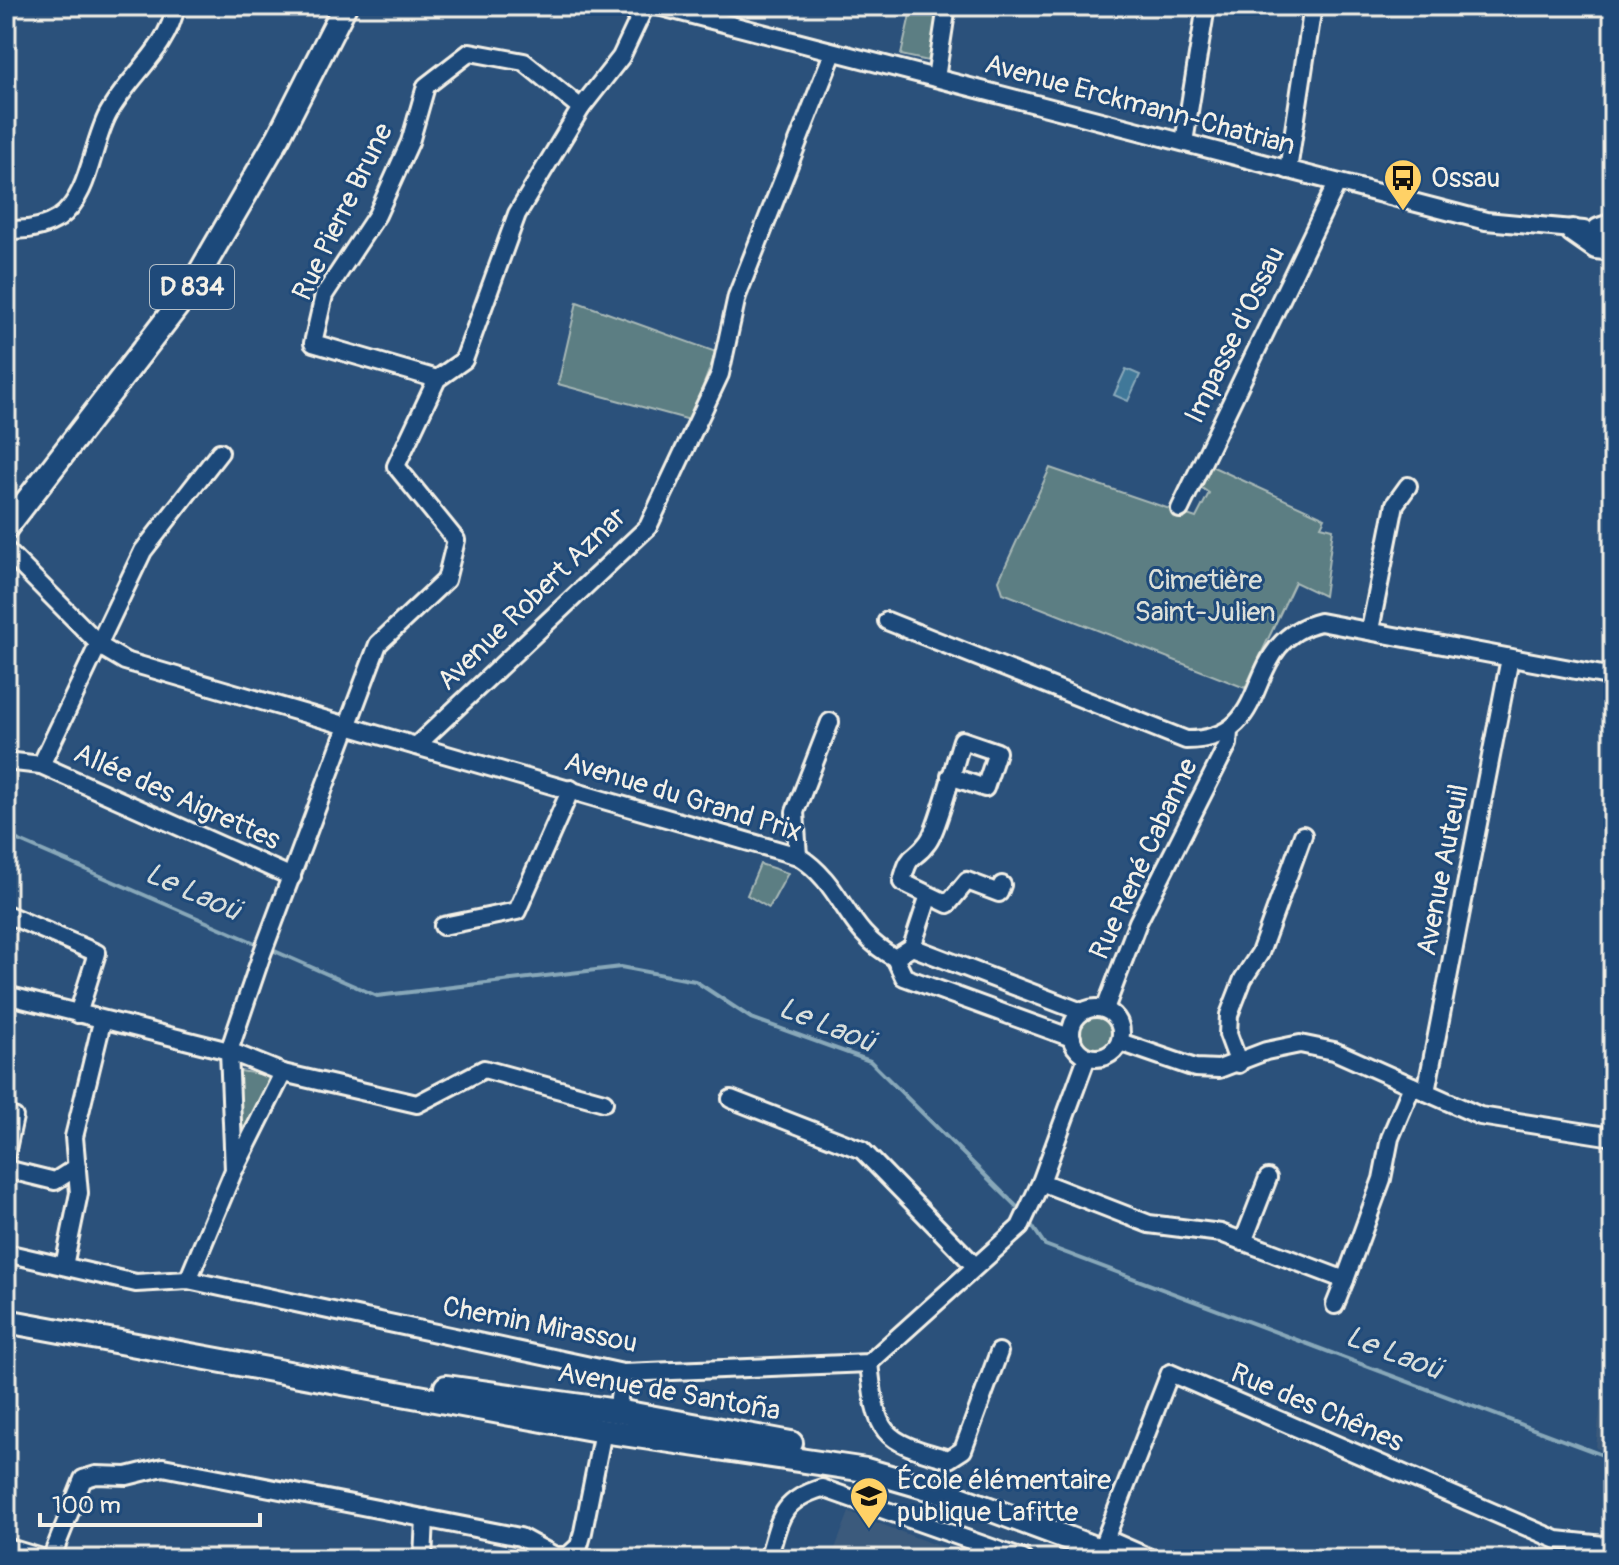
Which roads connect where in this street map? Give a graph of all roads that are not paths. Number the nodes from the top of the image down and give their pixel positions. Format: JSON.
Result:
{"nodes":[{"id":1,"x":176,"y":6,"type":"edge"},
{"id":2,"x":337,"y":6,"type":"edge"},
{"id":3,"x":345,"y":6,"type":"edge"},
{"id":4,"x":645,"y":6,"type":"edge"},
{"id":5,"x":658,"y":6,"type":"edge"},
{"id":6,"x":947,"y":6,"type":"edge"},
{"id":7,"x":1206,"y":6,"type":"edge"},
{"id":8,"x":1313,"y":6,"type":"edge"},
{"id":9,"x":330,"y":30,"type":"junction"},
{"id":10,"x":833,"y":53,"type":"junction"},
{"id":11,"x":936,"y":78,"type":"junction"},
{"id":12,"x":581,"y":108,"type":"junction"},
{"id":13,"x":1184,"y":142,"type":"junction"},
{"id":14,"x":1288,"y":170,"type":"junction"},
{"id":15,"x":1337,"y":183,"type":"junction"},
{"id":16,"x":6,"y":229,"type":"edge"},
{"id":17,"x":1608,"y":229,"type":"edge"},
{"id":18,"x":1573,"y":231,"type":"junction"},
{"id":19,"x":1613,"y":249,"type":"edge"},
{"id":20,"x":437,"y":379,"type":"junction"},
{"id":21,"x":220,"y":452,"type":"dead end"},
{"id":22,"x":1408,"y":486,"type":"dead end"},
{"id":23,"x":1180,"y":509,"type":"dead end"},
{"id":24,"x":10,"y":523,"type":"edge"},
{"id":25,"x":6,"y":550,"type":"edge"},
{"id":26,"x":887,"y":621,"type":"dead end"},
{"id":27,"x":1370,"y":630,"type":"junction"},
{"id":28,"x":98,"y":643,"type":"junction"},
{"id":29,"x":1510,"y":658,"type":"junction"},
{"id":30,"x":1613,"y":677,"type":"edge"},
{"id":31,"x":830,"y":722,"type":"dead end"},
{"id":32,"x":346,"y":726,"type":"junction"},
{"id":33,"x":1229,"y":732,"type":"junction"},
{"id":34,"x":416,"y":746,"type":"junction"},
{"id":35,"x":6,"y":761,"type":"edge"},
{"id":36,"x":41,"y":765,"type":"junction"},
{"id":37,"x":950,"y":776,"type":"dead end"},
{"id":38,"x":571,"y":789,"type":"junction"},
{"id":39,"x":1303,"y":835,"type":"dead end"},
{"id":40,"x":798,"y":856,"type":"junction"},
{"id":41,"x":292,"y":877,"type":"junction"},
{"id":42,"x":1002,"y":885,"type":"dead end"},
{"id":43,"x":928,"y":898,"type":"junction"},
{"id":44,"x":6,"y":914,"type":"edge"},
{"id":45,"x":443,"y":926,"type":"dead end"},
{"id":46,"x":912,"y":947,"type":"junction"},
{"id":47,"x":895,"y":958,"type":"junction"},
{"id":48,"x":6,"y":995,"type":"edge"},
{"id":49,"x":1105,"y":1009,"type":"junction"},
{"id":50,"x":1082,"y":1012,"type":"junction"},
{"id":51,"x":78,"y":1014,"type":"junction"},
{"id":52,"x":102,"y":1022,"type":"junction"},
{"id":53,"x":1072,"y":1038,"type":"junction"},
{"id":54,"x":1120,"y":1042,"type":"junction"},
{"id":55,"x":229,"y":1051,"type":"junction"},
{"id":56,"x":1087,"y":1057,"type":"junction"},
{"id":57,"x":1239,"y":1064,"type":"junction"},
{"id":58,"x":283,"y":1073,"type":"junction"},
{"id":59,"x":1419,"y":1089,"type":"junction"},
{"id":60,"x":731,"y":1099,"type":"dead end"},
{"id":61,"x":604,"y":1102,"type":"dead end"},
{"id":62,"x":14,"y":1117,"type":"dead end"},
{"id":63,"x":1613,"y":1137,"type":"edge"},
{"id":64,"x":6,"y":1154,"type":"edge"},
{"id":65,"x":77,"y":1167,"type":"junction"},
{"id":66,"x":6,"y":1169,"type":"edge"},
{"id":67,"x":234,"y":1170,"type":"junction"},
{"id":68,"x":1268,"y":1178,"type":"dead end"},
{"id":69,"x":1041,"y":1182,"type":"junction"},
{"id":70,"x":1243,"y":1242,"type":"junction"},
{"id":71,"x":6,"y":1253,"type":"edge"},
{"id":72,"x":974,"y":1265,"type":"junction"},
{"id":73,"x":64,"y":1266,"type":"junction"},
{"id":74,"x":188,"y":1280,"type":"junction"},
{"id":75,"x":1345,"y":1280,"type":"junction"},
{"id":76,"x":1335,"y":1305,"type":"dead end"},
{"id":77,"x":6,"y":1321,"type":"edge"},
{"id":78,"x":167,"y":1350,"type":"junction"},
{"id":79,"x":999,"y":1352,"type":"dead end"},
{"id":80,"x":869,"y":1363,"type":"junction"},
{"id":81,"x":623,"y":1373,"type":"junction"},
{"id":82,"x":464,"y":1405,"type":"junction"},
{"id":83,"x":617,"y":1411,"type":"junction"},
{"id":84,"x":603,"y":1431,"type":"junction"},
{"id":85,"x":425,"y":1518,"type":"junction"},
{"id":86,"x":1104,"y":1542,"type":"junction"},
{"id":87,"x":1613,"y":1546,"type":"edge"},
{"id":88,"x":6,"y":1547,"type":"edge"},
{"id":89,"x":569,"y":1558,"type":"edge"},
{"id":90,"x":48,"y":1559,"type":"edge"},
{"id":91,"x":423,"y":1559,"type":"edge"},
{"id":92,"x":768,"y":1559,"type":"edge"},
{"id":93,"x":1023,"y":1559,"type":"edge"},
{"id":94,"x":1124,"y":1559,"type":"edge"},
{"id":95,"x":1145,"y":1559,"type":"edge"}],
"edges":[{"from":1,"to":16,"type":"street"},
{"from":2,"to":9,"type":"main road","number":"D 834"},
{"from":3,"to":9,"type":"main road","number":"D 834"},
{"from":4,"to":12,"type":"street"},
{"from":5,"to":10,"type":"street","name":"Avenue Erckmann-Chatrian"},
{"from":6,"to":11,"type":"street"},
{"from":7,"to":13,"type":"street"},
{"from":8,"to":14,"type":"street"},
{"from":9,"to":24,"type":"main road","number":"D 834"},
{"from":10,"to":11,"type":"street","name":"Avenue Erckmann-Chatrian"},
{"from":10,"to":34,"type":"street","name":"Avenue Robert Aznar"},
{"from":11,"to":13,"type":"street","name":"Avenue Erckmann-Chatrian"},
{"from":12,"to":20,"type":"street"},
{"from":12,"to":20,"type":"street","name":"Rue Pierre Brune"},
{"from":13,"to":14,"type":"street","name":"Avenue Erckmann-Chatrian"},
{"from":14,"to":15,"type":"street","name":"Avenue Erckmann-Chatrian"},
{"from":15,"to":18,"type":"street","name":"Avenue Erckmann-Chatrian"},
{"from":15,"to":23,"type":"street","name":"Impasse d'Ossau"},
{"from":17,"to":18,"type":"street","name":"Avenue Erckmann-Chatrian"},
{"from":18,"to":19,"type":"main road"},
{"from":20,"to":32,"type":"street"},
{"from":21,"to":28,"type":"street","name":"Allée des Aigrettes"},
{"from":22,"to":27,"type":"street"},
{"from":25,"to":28,"type":"street"},
{"from":26,"to":33,"type":"street"},
{"from":27,"to":29,"type":"street","name":"Rue René Cabanne"},
{"from":27,"to":33,"type":"street","name":"Rue René Cabanne"},
{"from":28,"to":32,"type":"street"},
{"from":28,"to":36,"type":"street","name":"Allée des Aigrettes"},
{"from":29,"to":30,"type":"street","name":"Rue René Cabanne"},
{"from":29,"to":59,"type":"street","name":"Avenue Auteuil"},
{"from":31,"to":40,"type":"street"},
{"from":32,"to":34,"type":"street"},
{"from":32,"to":41,"type":"street"},
{"from":33,"to":49,"type":"street","name":"Rue René Cabanne"},
{"from":34,"to":38,"type":"street","name":"Avenue du Grand Prix"},
{"from":35,"to":36,"type":"street","name":"Allée des Aigrettes"},
{"from":36,"to":41,"type":"street","name":"Allée des Aigrettes"},
{"from":37,"to":43,"type":"street"},
{"from":38,"to":40,"type":"street","name":"Avenue du Grand Prix"},
{"from":38,"to":45,"type":"street"},
{"from":39,"to":57,"type":"street"},
{"from":40,"to":47,"type":"street","name":"Avenue du Grand Prix"},
{"from":41,"to":55,"type":"street"},
{"from":42,"to":43,"type":"street"},
{"from":43,"to":46,"type":"street"},
{"from":44,"to":51,"type":"street"},
{"from":46,"to":47,"type":"street"},
{"from":46,"to":50,"type":"street"},
{"from":47,"to":53,"type":"street","name":"Avenue du Grand Prix"},
{"from":48,"to":51,"type":"street"},
{"from":49,"to":50,"type":"street"},
{"from":49,"to":54,"type":"street"},
{"from":50,"to":53,"type":"street"},
{"from":51,"to":52,"type":"street"},
{"from":52,"to":55,"type":"street"},
{"from":52,"to":65,"type":"street"},
{"from":53,"to":56,"type":"street"},
{"from":54,"to":56,"type":"street"},
{"from":54,"to":57,"type":"street"},
{"from":55,"to":58,"type":"street"},
{"from":55,"to":67,"type":"street"},
{"from":56,"to":69,"type":"street"},
{"from":57,"to":59,"type":"street"},
{"from":58,"to":61,"type":"street"},
{"from":58,"to":67,"type":"street"},
{"from":59,"to":63,"type":"street"},
{"from":59,"to":75,"type":"street","name":"Avenue Auteuil"},
{"from":60,"to":72,"type":"street"},
{"from":62,"to":64,"type":"street"},
{"from":65,"to":66,"type":"street"},
{"from":65,"to":73,"type":"street"},
{"from":67,"to":74,"type":"street"},
{"from":68,"to":70,"type":"street"},
{"from":69,"to":70,"type":"street"},
{"from":69,"to":72,"type":"street"},
{"from":70,"to":75,"type":"street"},
{"from":71,"to":73,"type":"street","name":"Chemin Mirassou"},
{"from":72,"to":80,"type":"street"},
{"from":73,"to":74,"type":"street","name":"Chemin Mirassou"},
{"from":74,"to":81,"type":"street","name":"Chemin Mirassou"},
{"from":75,"to":76,"type":"street","name":"Avenue Auteuil"},
{"from":77,"to":78,"type":"main road","name":"Avenue de Santoña"},
{"from":78,"to":82,"type":"main road","name":"Avenue de Santoña"},
{"from":78,"to":83,"type":"main road","name":"Avenue de Santoña"},
{"from":79,"to":80,"type":"street"},
{"from":80,"to":81,"type":"street","name":"Chemin Mirassou"},
{"from":81,"to":83,"type":"street"},
{"from":82,"to":83,"type":"main road"},
{"from":82,"to":84,"type":"main road","name":"Avenue de Santoña"},
{"from":83,"to":86,"type":"main road","name":"Avenue de Santoña"},
{"from":84,"to":89,"type":"street"},
{"from":84,"to":94,"type":"main road","name":"Avenue de Santoña"},
{"from":85,"to":89,"type":"street"},
{"from":85,"to":90,"type":"street"},
{"from":85,"to":91,"type":"street"},
{"from":86,"to":87,"type":"street","name":"Rue des Chênes"},
{"from":86,"to":95,"type":"main road","name":"Avenue de Santoña"},
{"from":88,"to":90,"type":"street"},
{"from":92,"to":93,"type":"street"}]}
